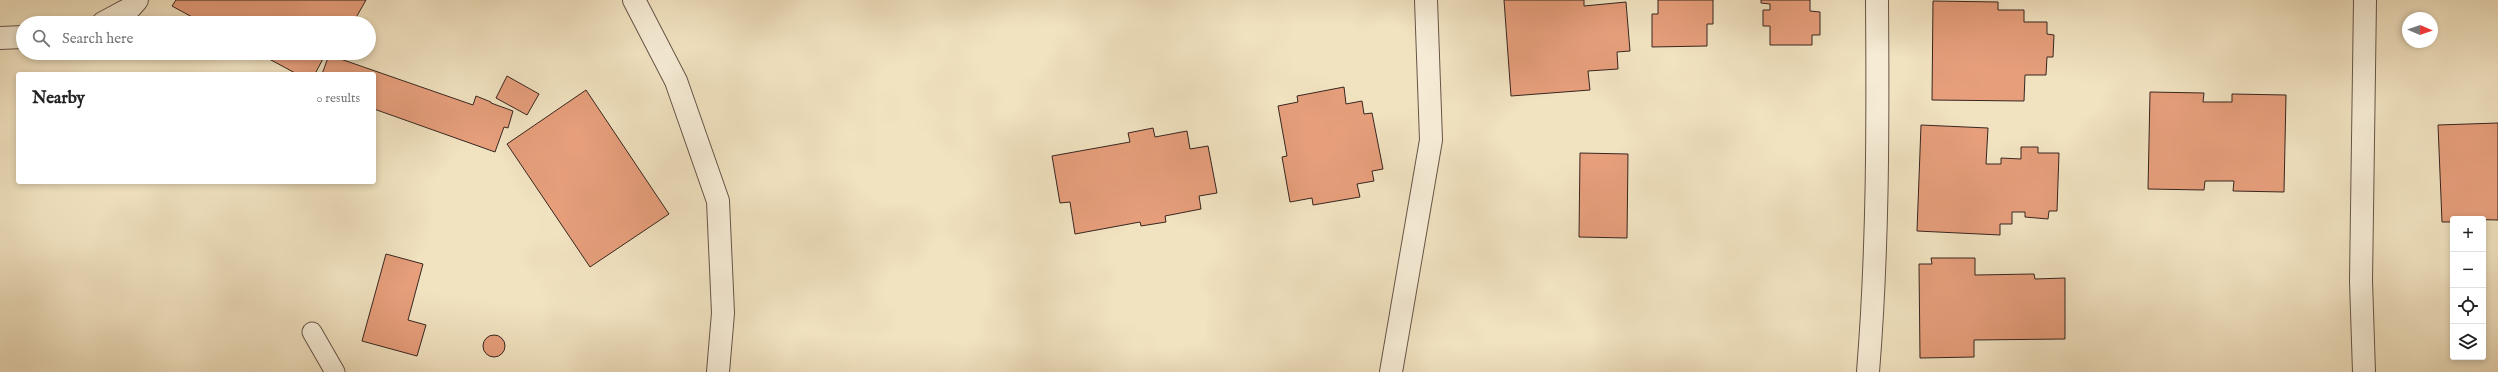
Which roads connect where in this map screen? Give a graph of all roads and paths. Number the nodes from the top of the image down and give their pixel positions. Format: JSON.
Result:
{"nodes":[{"id":1,"x":137,"y":0,"type":"edge"},
{"id":2,"x":634,"y":0,"type":"edge"},
{"id":3,"x":1426,"y":0,"type":"edge"},
{"id":4,"x":1877,"y":0,"type":"edge"},
{"id":5,"x":2365,"y":0,"type":"edge"},
{"id":6,"x":116,"y":16,"type":"edge"},
{"id":7,"x":16,"y":37,"type":"edge"},
{"id":8,"x":0,"y":38,"type":"edge"},
{"id":9,"x":312,"y":332,"type":"dead end"},
{"id":10,"x":335,"y":372,"type":"edge"},
{"id":11,"x":718,"y":372,"type":"edge"},
{"id":12,"x":1392,"y":372,"type":"edge"},
{"id":13,"x":1868,"y":372,"type":"edge"},
{"id":14,"x":2364,"y":372,"type":"edge"}],
"edges":[{"from":1,"to":6,"type":"street"},
{"from":2,"to":11,"type":"street"},
{"from":3,"to":12,"type":"street"},
{"from":4,"to":13,"type":"street"},
{"from":5,"to":14,"type":"street"},
{"from":7,"to":8,"type":"street"},
{"from":9,"to":10,"type":"lane"}]}
